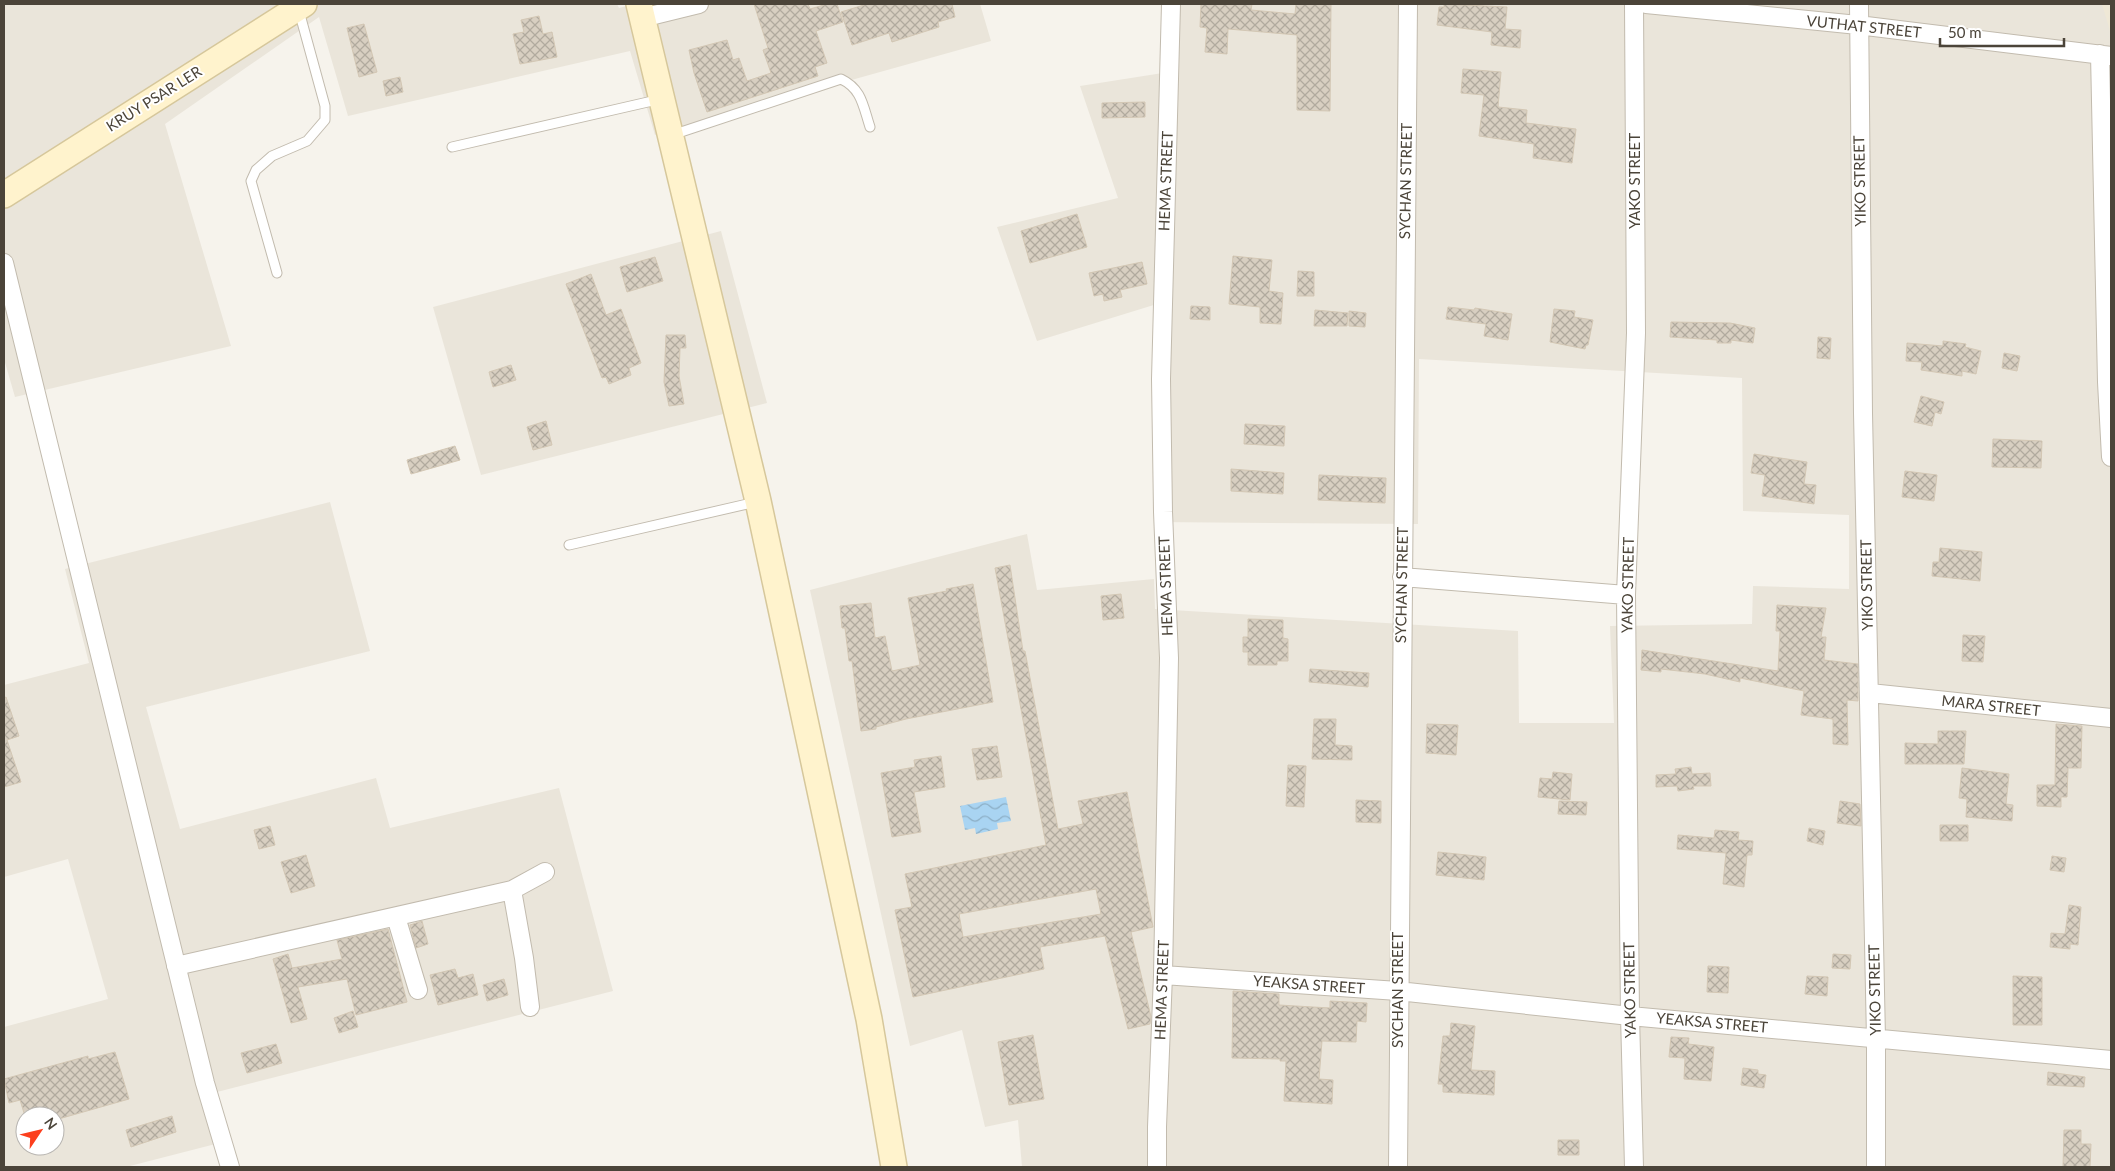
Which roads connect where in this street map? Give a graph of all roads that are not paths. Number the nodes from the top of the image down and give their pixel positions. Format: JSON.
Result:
{"nodes":[{"id":1,"x":699,"y":4,"type":"edge"},
{"id":2,"x":1171,"y":4,"type":"edge"},
{"id":3,"x":1408,"y":4,"type":"edge"},
{"id":4,"x":1634,"y":4,"type":"edge"},
{"id":5,"x":1646,"y":4,"type":"edge"},
{"id":6,"x":1859,"y":4,"type":"edge"},
{"id":7,"x":301,"y":6,"type":"edge"},
{"id":8,"x":640,"y":11,"type":"edge"},
{"id":9,"x":1858,"y":26,"type":"junction"},
{"id":10,"x":2105,"y":55,"type":"edge"},
{"id":11,"x":661,"y":99,"type":"junction"},
{"id":12,"x":870,"y":127,"type":"dead end"},
{"id":13,"x":670,"y":136,"type":"junction"},
{"id":14,"x":452,"y":147,"type":"dead end"},
{"id":15,"x":4,"y":195,"type":"edge"},
{"id":16,"x":4,"y":263,"type":"edge"},
{"id":17,"x":277,"y":273,"type":"dead end"},
{"id":18,"x":2111,"y":458,"type":"edge"},
{"id":19,"x":758,"y":501,"type":"junction"},
{"id":20,"x":569,"y":545,"type":"dead end"},
{"id":21,"x":1402,"y":577,"type":"junction"},
{"id":22,"x":1626,"y":595,"type":"junction"},
{"id":23,"x":1870,"y":693,"type":"junction"},
{"id":24,"x":2111,"y":718,"type":"edge"},
{"id":25,"x":545,"y":872,"type":"dead end"},
{"id":26,"x":512,"y":890,"type":"junction"},
{"id":27,"x":396,"y":917,"type":"junction"},
{"id":28,"x":176,"y":966,"type":"junction"},
{"id":29,"x":1163,"y":975,"type":"junction"},
{"id":30,"x":418,"y":990,"type":"dead end"},
{"id":31,"x":1398,"y":991,"type":"junction"},
{"id":32,"x":530,"y":1006,"type":"dead end"},
{"id":33,"x":1630,"y":1016,"type":"junction"},
{"id":34,"x":1876,"y":1039,"type":"junction"},
{"id":35,"x":2111,"y":1060,"type":"edge"},
{"id":36,"x":230,"y":1167,"type":"edge"},
{"id":37,"x":894,"y":1167,"type":"edge"},
{"id":38,"x":1157,"y":1167,"type":"edge"},
{"id":39,"x":1398,"y":1167,"type":"edge"},
{"id":40,"x":1634,"y":1167,"type":"edge"},
{"id":41,"x":1876,"y":1167,"type":"edge"}],
"edges":[{"from":1,"to":8,"type":"street"},
{"from":2,"to":29,"type":"street","name":"HEMA STREET"},
{"from":3,"to":21,"type":"street","name":"SYCHAN STREET"},
{"from":4,"to":22,"type":"street","name":"YAKO STREET"},
{"from":5,"to":9,"type":"street","name":"VUTHAT STREET"},
{"from":6,"to":9,"type":"street","name":"YIKO STREET"},
{"from":7,"to":15,"type":"street","name":"KRUY PSAR LER"},
{"from":7,"to":17,"type":"lane"},
{"from":8,"to":11,"type":"street"},
{"from":9,"to":10,"type":"street","name":"VUTHAT STREET"},
{"from":9,"to":23,"type":"street","name":"YIKO STREET"},
{"from":10,"to":18,"type":"street"},
{"from":11,"to":13,"type":"street"},
{"from":11,"to":14,"type":"lane"},
{"from":12,"to":13,"type":"lane"},
{"from":13,"to":19,"type":"street"},
{"from":16,"to":28,"type":"street"},
{"from":19,"to":20,"type":"lane"},
{"from":19,"to":37,"type":"street"},
{"from":21,"to":22,"type":"street"},
{"from":21,"to":31,"type":"street","name":"SYCHAN STREET"},
{"from":22,"to":33,"type":"street","name":"YAKO STREET"},
{"from":23,"to":24,"type":"street","name":"MARA STREET"},
{"from":23,"to":34,"type":"street","name":"YIKO STREET"},
{"from":25,"to":26,"type":"street"},
{"from":26,"to":27,"type":"street"},
{"from":26,"to":32,"type":"street"},
{"from":27,"to":28,"type":"street"},
{"from":27,"to":30,"type":"street"},
{"from":28,"to":36,"type":"street"},
{"from":29,"to":31,"type":"street","name":"YEAKSA STREET"},
{"from":29,"to":38,"type":"street","name":"HEMA STREET"},
{"from":31,"to":33,"type":"street","name":"YEAKSA STREET"},
{"from":31,"to":39,"type":"street","name":"SYCHAN STREET"},
{"from":33,"to":34,"type":"street","name":"YEAKSA STREET"},
{"from":33,"to":40,"type":"street","name":"YAKO STREET"},
{"from":34,"to":35,"type":"street","name":"YEAKSA STREET"},
{"from":34,"to":41,"type":"street","name":"YIKO STREET"}]}
